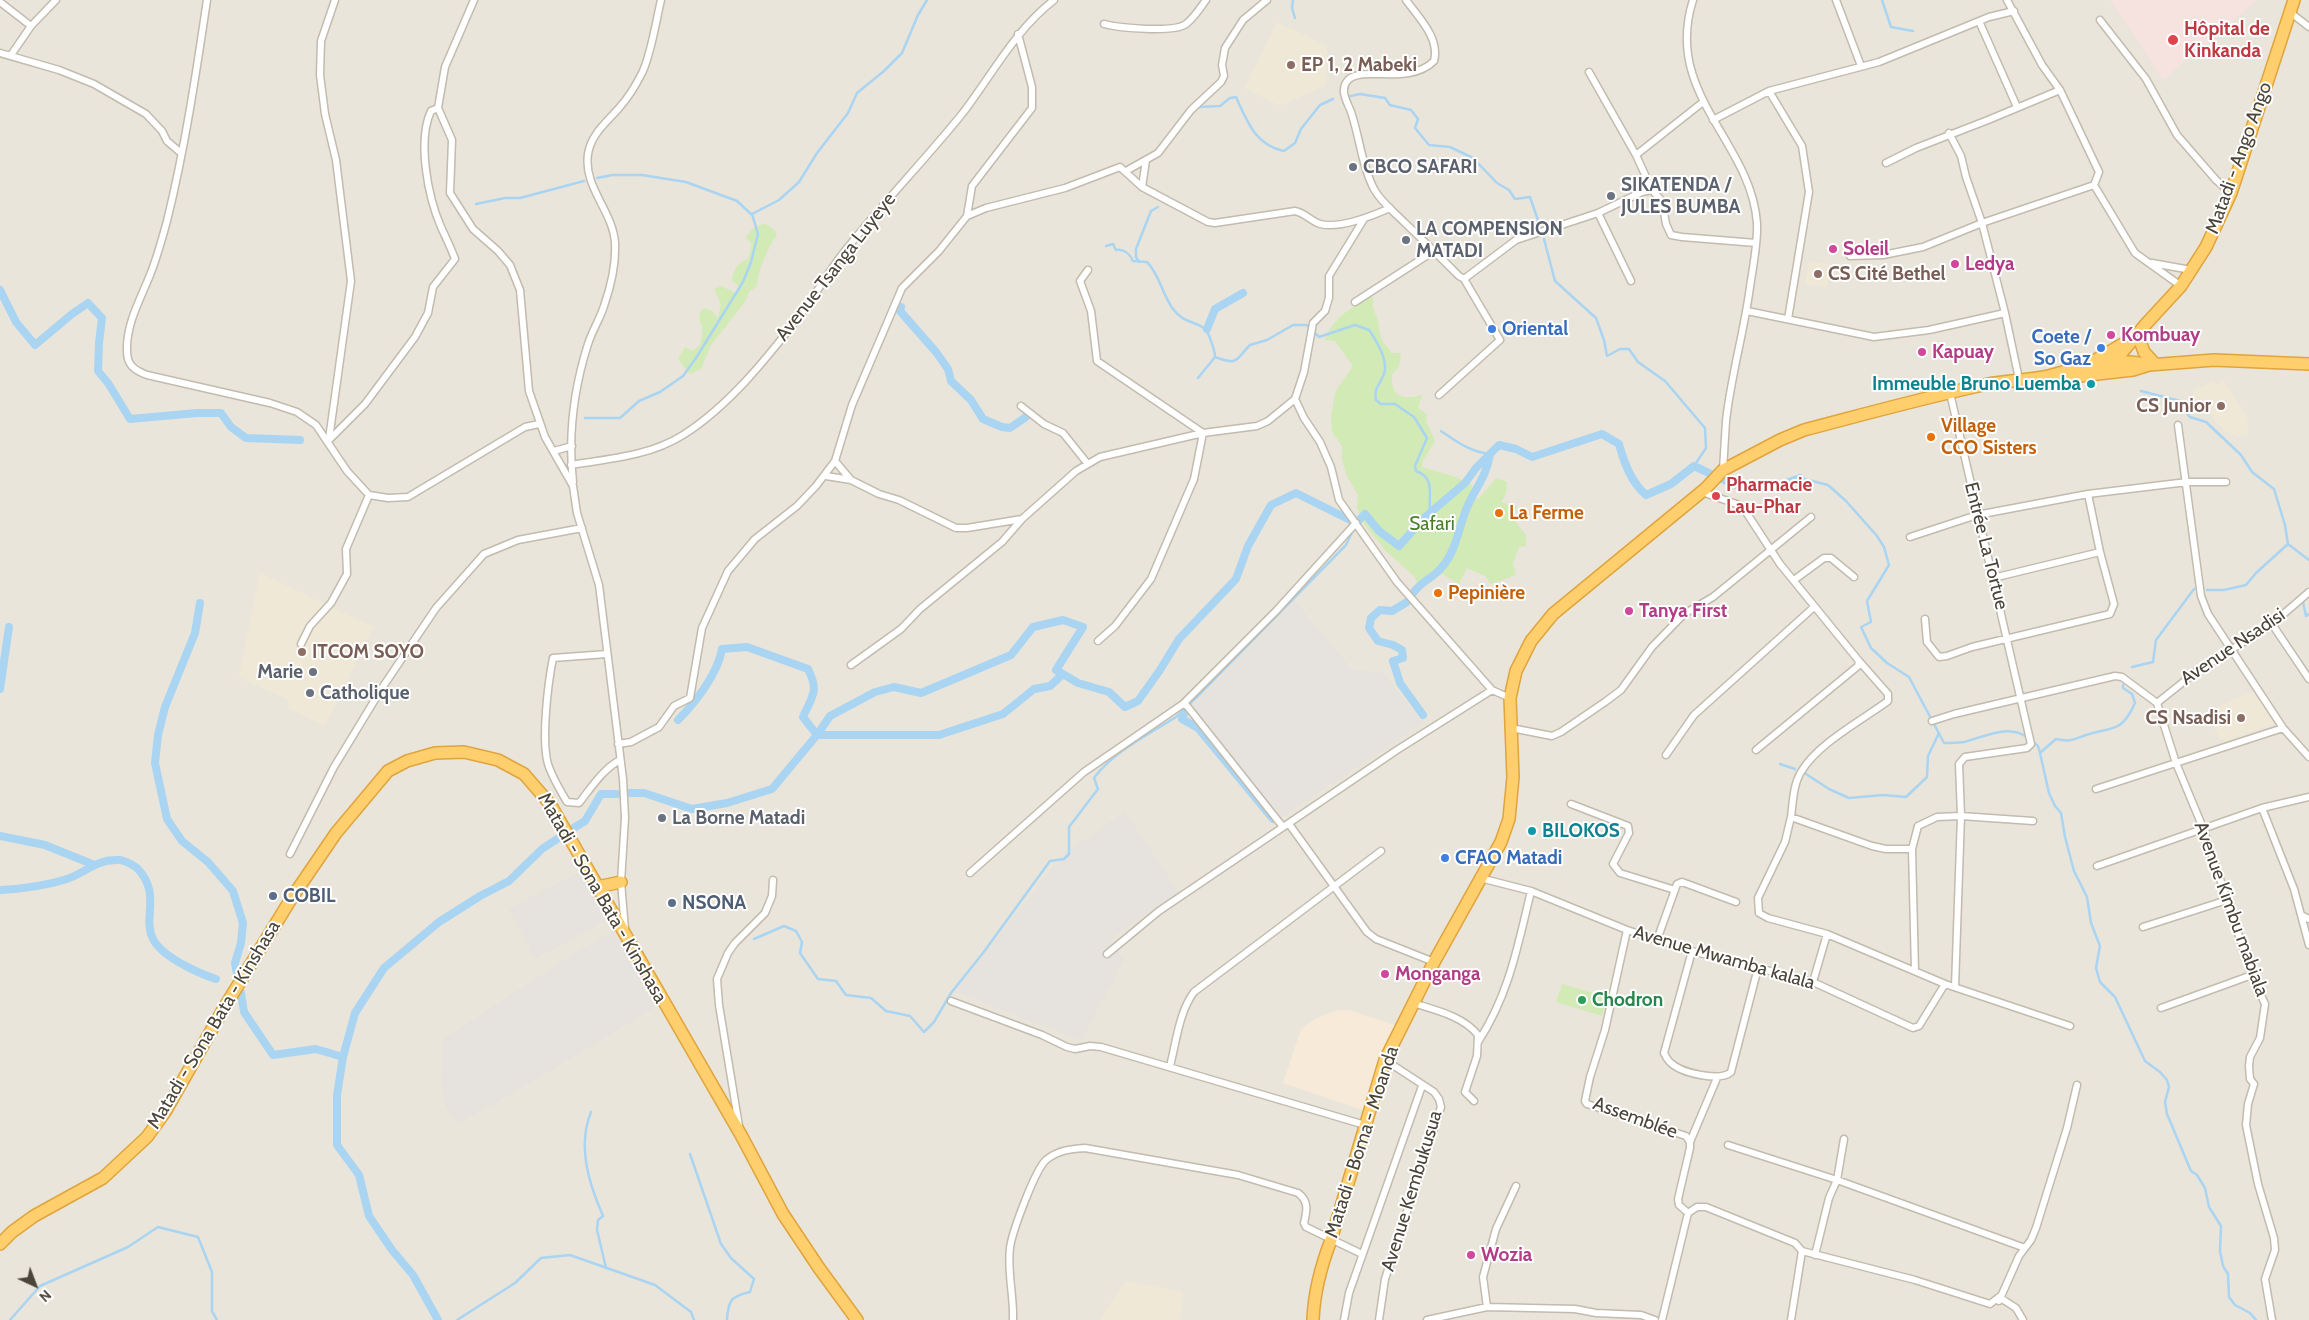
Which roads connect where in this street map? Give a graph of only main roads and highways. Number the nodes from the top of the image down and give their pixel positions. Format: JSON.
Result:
{"nodes":[{"id":1,"x":2294,"y":0,"type":"edge"},
{"id":2,"x":2138,"y":335,"type":"junction"},
{"id":3,"x":2114,"y":363,"type":"junction"},
{"id":4,"x":2152,"y":364,"type":"junction"},
{"id":5,"x":2309,"y":364,"type":"edge"},
{"id":6,"x":2084,"y":367,"type":"junction"},
{"id":7,"x":2056,"y":374,"type":"junction"},
{"id":8,"x":2105,"y":374,"type":"junction"},
{"id":9,"x":621,"y":882,"type":"road end"},
{"id":10,"x":597,"y":887,"type":"junction"},
{"id":11,"x":0,"y":1244,"type":"edge"},
{"id":12,"x":857,"y":1320,"type":"edge"},
{"id":13,"x":1313,"y":1320,"type":"edge"}],
"edges":[{"from":1,"to":2,"type":"highway","name":"Matadi - Ango Ango"},
{"from":2,"to":3,"type":"highway","name":"Matadi - Ango Ango"},
{"from":2,"to":4,"type":"highway"},
{"from":2,"to":6,"type":"highway"},
{"from":3,"to":4,"type":"highway","name":"Matadi - Boma - Moanda"},
{"from":3,"to":6,"type":"highway","name":"Matadi - Boma - Moanda"},
{"from":3,"to":8,"type":"highway","name":"Matadi - Ango Ango"},
{"from":4,"to":5,"type":"highway","name":"Matadi - Boma - Moanda"},
{"from":4,"to":8,"type":"highway","name":"Matadi - Boma - Moanda"},
{"from":6,"to":7,"type":"highway","name":"Matadi - Boma - Moanda"},
{"from":7,"to":8,"type":"highway","name":"Matadi - Boma - Moanda"},
{"from":7,"to":13,"type":"highway","name":"Matadi - Boma - Moanda"},
{"from":9,"to":10,"type":"highway"},
{"from":10,"to":11,"type":"highway","name":"Matadi - Sona Bata - Kinshasa"},
{"from":10,"to":12,"type":"highway","name":"Matadi - Sona Bata - Kinshasa"}]}
